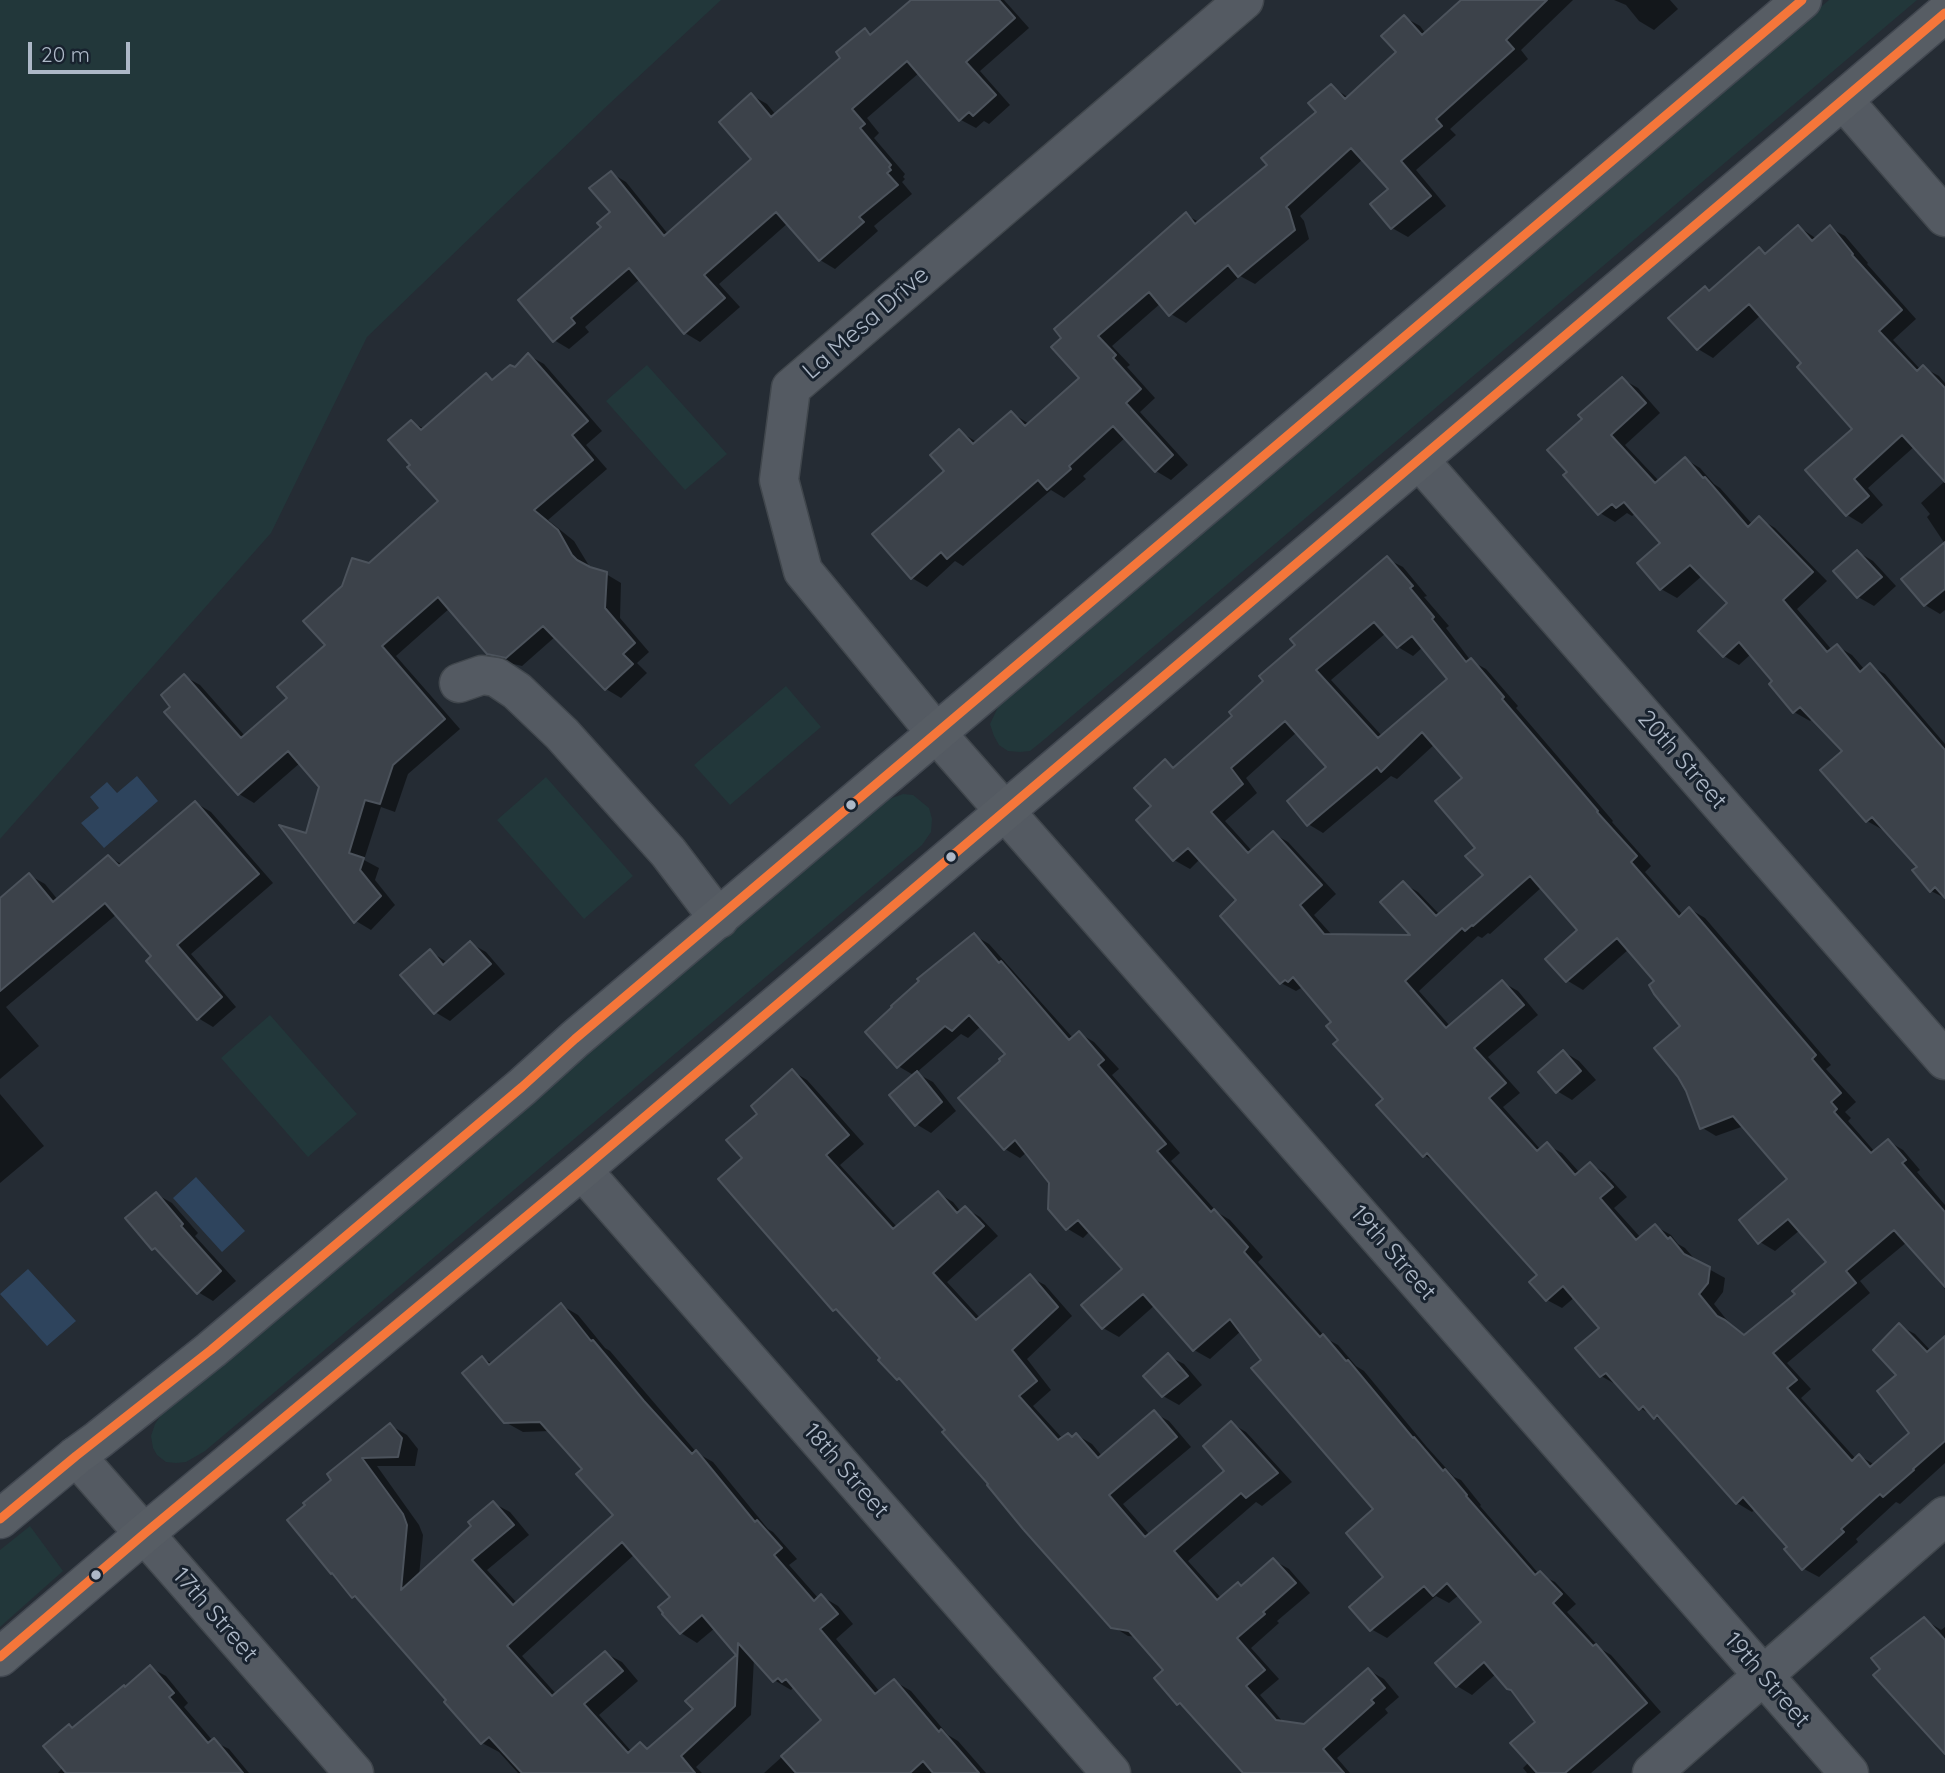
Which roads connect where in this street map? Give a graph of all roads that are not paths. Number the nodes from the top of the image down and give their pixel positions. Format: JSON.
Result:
{"nodes":[{"id":1,"x":1244,"y":0,"type":"edge"},
{"id":2,"x":1802,"y":0,"type":"edge"},
{"id":3,"x":1945,"y":13,"type":"edge"},
{"id":4,"x":1843,"y":100,"type":"junction"},
{"id":5,"x":1945,"y":217,"type":"edge"},
{"id":6,"x":1419,"y":460,"type":"junction"},
{"id":7,"x":459,"y":683,"type":"dead end"},
{"id":8,"x":937,"y":734,"type":"junction"},
{"id":9,"x":1004,"y":810,"type":"junction"},
{"id":10,"x":719,"y":919,"type":"junction"},
{"id":11,"x":1945,"y":1060,"type":"edge"},
{"id":12,"x":582,"y":1170,"type":"junction"},
{"id":13,"x":76,"y":1456,"type":"junction"},
{"id":14,"x":1945,"y":1516,"type":"edge"},
{"id":15,"x":0,"y":1519,"type":"edge"},
{"id":16,"x":144,"y":1534,"type":"junction"},
{"id":17,"x":0,"y":1657,"type":"edge"},
{"id":18,"x":1763,"y":1675,"type":"junction"},
{"id":19,"x":354,"y":1773,"type":"edge"},
{"id":20,"x":1111,"y":1773,"type":"edge"},
{"id":21,"x":1652,"y":1773,"type":"edge"},
{"id":22,"x":1849,"y":1773,"type":"edge"}],
"edges":[{"from":1,"to":8,"type":"street","name":"La Mesa Drive"},
{"from":2,"to":8,"type":"main road"},
{"from":3,"to":4,"type":"main road"},
{"from":4,"to":5,"type":"street"},
{"from":4,"to":6,"type":"main road"},
{"from":6,"to":9,"type":"main road"},
{"from":6,"to":11,"type":"street","name":"20th Street"},
{"from":7,"to":10,"type":"street"},
{"from":8,"to":9,"type":"street","name":"19th Street"},
{"from":8,"to":10,"type":"main road"},
{"from":9,"to":12,"type":"main road"},
{"from":9,"to":18,"type":"street","name":"19th Street"},
{"from":10,"to":13,"type":"main road"},
{"from":12,"to":16,"type":"main road"},
{"from":12,"to":20,"type":"street","name":"18th Street"},
{"from":13,"to":15,"type":"main road"},
{"from":13,"to":16,"type":"street","name":"17th Street"},
{"from":14,"to":18,"type":"street"},
{"from":16,"to":17,"type":"main road"},
{"from":16,"to":19,"type":"street","name":"17th Street"},
{"from":18,"to":21,"type":"street"},
{"from":18,"to":22,"type":"street","name":"19th Street"}]}
